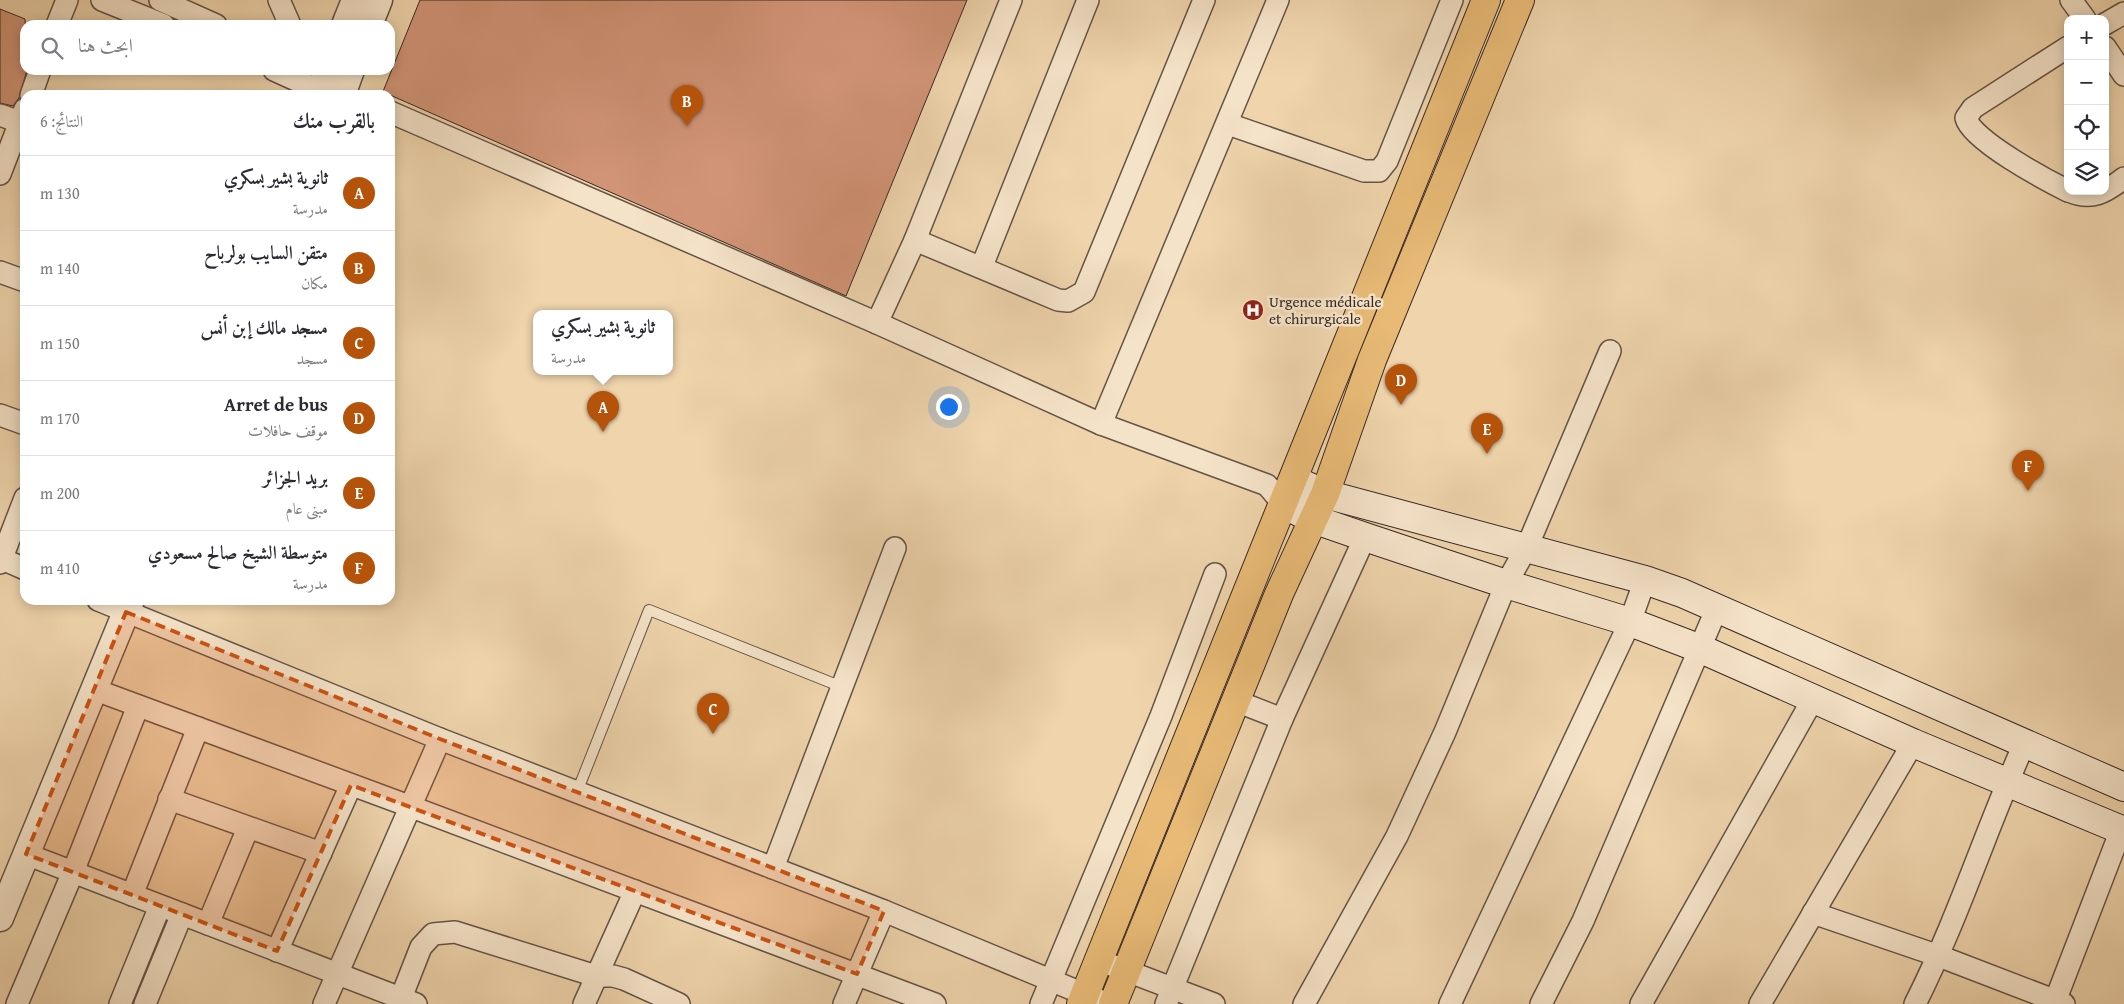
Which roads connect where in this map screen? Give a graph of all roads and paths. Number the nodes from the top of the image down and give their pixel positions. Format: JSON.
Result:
{"nodes":[{"id":1,"x":67,"y":0,"type":"edge"},
{"id":2,"x":102,"y":0,"type":"edge"},
{"id":3,"x":160,"y":0,"type":"edge"},
{"id":4,"x":279,"y":0,"type":"edge"},
{"id":5,"x":355,"y":0,"type":"edge"},
{"id":6,"x":379,"y":0,"type":"edge"},
{"id":7,"x":1012,"y":0,"type":"edge"},
{"id":8,"x":1088,"y":0,"type":"edge"},
{"id":9,"x":1204,"y":0,"type":"edge"},
{"id":10,"x":1278,"y":0,"type":"edge"},
{"id":11,"x":1452,"y":0,"type":"edge"},
{"id":12,"x":1486,"y":0,"type":"edge"},
{"id":13,"x":1520,"y":0,"type":"edge"},
{"id":14,"x":2071,"y":0,"type":"edge"},
{"id":15,"x":2124,"y":13,"type":"edge"},
{"id":16,"x":2082,"y":15,"type":"edge"},
{"id":17,"x":59,"y":20,"type":"edge"},
{"id":18,"x":152,"y":20,"type":"edge"},
{"id":19,"x":205,"y":20,"type":"edge"},
{"id":20,"x":288,"y":20,"type":"edge"},
{"id":21,"x":347,"y":20,"type":"edge"},
{"id":22,"x":371,"y":20,"type":"edge"},
{"id":23,"x":2109,"y":22,"type":"edge"},
{"id":24,"x":2064,"y":50,"type":"edge"},
{"id":25,"x":2109,"y":53,"type":"edge"},
{"id":26,"x":38,"y":75,"type":"edge"},
{"id":27,"x":295,"y":75,"type":"edge"},
{"id":28,"x":2124,"y":75,"type":"edge"},
{"id":29,"x":333,"y":84,"type":"edge"},
{"id":30,"x":32,"y":90,"type":"edge"},
{"id":31,"x":395,"y":114,"type":"edge"},
{"id":32,"x":0,"y":115,"type":"edge"},
{"id":33,"x":20,"y":118,"type":"edge"},
{"id":34,"x":1228,"y":124,"type":"junction"},
{"id":35,"x":20,"y":126,"type":"edge"},
{"id":36,"x":0,"y":174,"type":"edge"},
{"id":37,"x":2124,"y":178,"type":"edge"},
{"id":38,"x":2064,"y":189,"type":"edge"},
{"id":39,"x":2109,"y":189,"type":"edge"},
{"id":40,"x":2081,"y":195,"type":"edge"},
{"id":41,"x":2100,"y":195,"type":"edge"},
{"id":42,"x":915,"y":240,"type":"junction"},
{"id":43,"x":982,"y":266,"type":"junction"},
{"id":44,"x":0,"y":272,"type":"edge"},
{"id":45,"x":20,"y":280,"type":"edge"},
{"id":46,"x":877,"y":324,"type":"junction"},
{"id":47,"x":1344,"y":351,"type":"junction"},
{"id":48,"x":1610,"y":351,"type":"dead end"},
{"id":49,"x":1372,"y":360,"type":"junction"},
{"id":50,"x":0,"y":415,"type":"edge"},
{"id":51,"x":20,"y":422,"type":"edge"},
{"id":52,"x":1101,"y":424,"type":"junction"},
{"id":53,"x":1281,"y":490,"type":"junction"},
{"id":54,"x":1325,"y":494,"type":"junction"},
{"id":55,"x":20,"y":510,"type":"edge"},
{"id":56,"x":1314,"y":518,"type":"junction"},
{"id":57,"x":1364,"y":537,"type":"junction"},
{"id":58,"x":895,"y":548,"type":"dead end"},
{"id":59,"x":1527,"y":548,"type":"junction"},
{"id":60,"x":0,"y":560,"type":"edge"},
{"id":61,"x":20,"y":567,"type":"edge"},
{"id":62,"x":1216,"y":574,"type":"dead end"},
{"id":63,"x":1645,"y":580,"type":"junction"},
{"id":64,"x":1506,"y":584,"type":"junction"},
{"id":65,"x":129,"y":606,"type":"edge"},
{"id":66,"x":1717,"y":608,"type":"junction"},
{"id":67,"x":1630,"y":622,"type":"junction"},
{"id":68,"x":1700,"y":649,"type":"junction"},
{"id":69,"x":842,"y":688,"type":"junction"},
{"id":70,"x":92,"y":689,"type":"junction"},
{"id":71,"x":1813,"y":699,"type":"junction"},
{"id":72,"x":1236,"y":701,"type":"junction"},
{"id":73,"x":138,"y":706,"type":"junction"},
{"id":74,"x":1161,"y":716,"type":"junction"},
{"id":75,"x":1282,"y":719,"type":"junction"},
{"id":76,"x":198,"y":728,"type":"junction"},
{"id":77,"x":1191,"y":728,"type":"junction"},
{"id":78,"x":440,"y":739,"type":"junction"},
{"id":79,"x":2025,"y":742,"type":"junction"},
{"id":80,"x":1913,"y":743,"type":"junction"},
{"id":81,"x":2007,"y":782,"type":"junction"},
{"id":82,"x":351,"y":784,"type":"junction"},
{"id":83,"x":2124,"y":787,"type":"edge"},
{"id":84,"x":578,"y":792,"type":"junction"},
{"id":85,"x":169,"y":799,"type":"junction"},
{"id":86,"x":409,"y":806,"type":"junction"},
{"id":87,"x":248,"y":828,"type":"junction"},
{"id":88,"x":2122,"y":830,"type":"edge"},
{"id":89,"x":26,"y":854,"type":"junction"},
{"id":90,"x":321,"y":854,"type":"junction"},
{"id":91,"x":773,"y":868,"type":"junction"},
{"id":92,"x":73,"y":872,"type":"junction"},
{"id":93,"x":635,"y":890,"type":"junction"},
{"id":94,"x":132,"y":895,"type":"junction"},
{"id":95,"x":3,"y":903,"type":"edge"},
{"id":96,"x":160,"y":906,"type":"junction"},
{"id":97,"x":884,"y":911,"type":"junction"},
{"id":98,"x":1813,"y":913,"type":"junction"},
{"id":99,"x":182,"y":914,"type":"junction"},
{"id":100,"x":208,"y":924,"type":"junction"},
{"id":101,"x":277,"y":951,"type":"junction"},
{"id":102,"x":1939,"y":956,"type":"junction"},
{"id":103,"x":1098,"y":960,"type":"junction"},
{"id":104,"x":1125,"y":970,"type":"junction"},
{"id":105,"x":337,"y":974,"type":"junction"},
{"id":106,"x":857,"y":974,"type":"junction"},
{"id":107,"x":596,"y":976,"type":"junction"},
{"id":108,"x":1051,"y":980,"type":"junction"},
{"id":109,"x":1170,"y":996,"type":"edge"},
{"id":110,"x":408,"y":1001,"type":"edge"},
{"id":111,"x":1091,"y":1001,"type":"edge"},
{"id":112,"x":668,"y":1002,"type":"edge"},
{"id":113,"x":2058,"y":1003,"type":"edge"},
{"id":114,"x":17,"y":1004,"type":"edge"},
{"id":115,"x":120,"y":1004,"type":"edge"},
{"id":116,"x":145,"y":1004,"type":"edge"},
{"id":117,"x":324,"y":1004,"type":"edge"},
{"id":118,"x":584,"y":1004,"type":"edge"},
{"id":119,"x":844,"y":1004,"type":"edge"},
{"id":120,"x":935,"y":1004,"type":"edge"},
{"id":121,"x":1042,"y":1004,"type":"edge"},
{"id":122,"x":1113,"y":1004,"type":"edge"},
{"id":123,"x":1214,"y":1004,"type":"edge"},
{"id":124,"x":1304,"y":1004,"type":"edge"},
{"id":125,"x":1450,"y":1004,"type":"edge"},
{"id":126,"x":1541,"y":1004,"type":"edge"},
{"id":127,"x":1640,"y":1004,"type":"edge"},
{"id":128,"x":1760,"y":1004,"type":"edge"},
{"id":129,"x":1915,"y":1004,"type":"edge"}],
"edges":[{"from":1,"to":17,"type":"street"},
{"from":2,"to":18,"type":"street"},
{"from":3,"to":19,"type":"street"},
{"from":4,"to":20,"type":"street"},
{"from":5,"to":21,"type":"street"},
{"from":6,"to":22,"type":"street"},
{"from":7,"to":42,"type":"street"},
{"from":8,"to":43,"type":"street"},
{"from":9,"to":43,"type":"street"},
{"from":10,"to":34,"type":"street"},
{"from":11,"to":34,"type":"street"},
{"from":12,"to":47,"type":"main road"},
{"from":13,"to":49,"type":"main road"},
{"from":14,"to":16,"type":"street"},
{"from":15,"to":23,"type":"street"},
{"from":24,"to":38,"type":"street"},
{"from":25,"to":28,"type":"street"},
{"from":26,"to":30,"type":"street"},
{"from":27,"to":29,"type":"street"},
{"from":31,"to":46,"type":"street"},
{"from":32,"to":33,"type":"street"},
{"from":34,"to":52,"type":"street"},
{"from":35,"to":36,"type":"street"},
{"from":37,"to":39,"type":"street"},
{"from":40,"to":41,"type":"street"},
{"from":42,"to":43,"type":"street"},
{"from":42,"to":46,"type":"street"},
{"from":44,"to":45,"type":"street"},
{"from":46,"to":52,"type":"street"},
{"from":47,"to":49,"type":"main road"},
{"from":47,"to":53,"type":"main road"},
{"from":48,"to":59,"type":"street"},
{"from":49,"to":54,"type":"main road"},
{"from":50,"to":51,"type":"street"},
{"from":52,"to":53,"type":"street"},
{"from":53,"to":54,"type":"main road"},
{"from":53,"to":56,"type":"main road"},
{"from":53,"to":77,"type":"main road"},
{"from":54,"to":56,"type":"main road"},
{"from":54,"to":59,"type":"main road"},
{"from":55,"to":60,"type":"street"},
{"from":56,"to":57,"type":"main road"},
{"from":56,"to":72,"type":"main road"},
{"from":57,"to":64,"type":"main road"},
{"from":57,"to":75,"type":"street"},
{"from":58,"to":69,"type":"street"},
{"from":59,"to":63,"type":"main road"},
{"from":59,"to":64,"type":"street"},
{"from":60,"to":61,"type":"street"},
{"from":62,"to":74,"type":"street"},
{"from":63,"to":66,"type":"main road"},
{"from":63,"to":67,"type":"street"},
{"from":64,"to":67,"type":"main road"},
{"from":64,"to":124,"type":"street"},
{"from":65,"to":70,"type":"street"},
{"from":65,"to":78,"type":"street"},
{"from":66,"to":68,"type":"street"},
{"from":66,"to":79,"type":"main road"},
{"from":67,"to":68,"type":"main road"},
{"from":67,"to":125,"type":"street"},
{"from":68,"to":71,"type":"main road"},
{"from":68,"to":126,"type":"street"},
{"from":69,"to":84,"type":"lane"},
{"from":69,"to":91,"type":"street"},
{"from":70,"to":73,"type":"street"},
{"from":70,"to":89,"type":"street"},
{"from":71,"to":80,"type":"main road"},
{"from":71,"to":127,"type":"street"},
{"from":72,"to":75,"type":"street"},
{"from":72,"to":104,"type":"main road"},
{"from":73,"to":76,"type":"street"},
{"from":73,"to":92,"type":"street"},
{"from":74,"to":77,"type":"street"},
{"from":74,"to":108,"type":"street"},
{"from":75,"to":109,"type":"street"},
{"from":76,"to":82,"type":"street"},
{"from":76,"to":85,"type":"street"},
{"from":77,"to":103,"type":"main road"},
{"from":78,"to":84,"type":"street"},
{"from":78,"to":86,"type":"street"},
{"from":79,"to":81,"type":"street"},
{"from":79,"to":83,"type":"main road"},
{"from":80,"to":81,"type":"main road"},
{"from":80,"to":98,"type":"street"},
{"from":81,"to":88,"type":"main road"},
{"from":81,"to":102,"type":"street"},
{"from":82,"to":86,"type":"street"},
{"from":82,"to":90,"type":"street"},
{"from":84,"to":91,"type":"street"},
{"from":85,"to":87,"type":"street"},
{"from":85,"to":94,"type":"street"},
{"from":86,"to":93,"type":"street"},
{"from":86,"to":105,"type":"street"},
{"from":87,"to":90,"type":"street"},
{"from":87,"to":100,"type":"street"},
{"from":88,"to":113,"type":"street"},
{"from":89,"to":92,"type":"street"},
{"from":89,"to":95,"type":"street"},
{"from":90,"to":101,"type":"street"},
{"from":91,"to":97,"type":"street"},
{"from":92,"to":94,"type":"street"},
{"from":92,"to":114,"type":"street"},
{"from":93,"to":106,"type":"street"},
{"from":93,"to":107,"type":"street"},
{"from":94,"to":96,"type":"street"},
{"from":96,"to":99,"type":"street"},
{"from":96,"to":115,"type":"street"},
{"from":97,"to":106,"type":"street"},
{"from":97,"to":108,"type":"street"},
{"from":98,"to":102,"type":"street"},
{"from":98,"to":128,"type":"street"},
{"from":99,"to":100,"type":"street"},
{"from":99,"to":116,"type":"street"},
{"from":100,"to":101,"type":"street"},
{"from":101,"to":105,"type":"street"},
{"from":102,"to":113,"type":"street"},
{"from":102,"to":129,"type":"street"},
{"from":103,"to":104,"type":"street"},
{"from":103,"to":111,"type":"main road"},
{"from":104,"to":109,"type":"street"},
{"from":104,"to":122,"type":"main road"},
{"from":105,"to":110,"type":"street"},
{"from":105,"to":117,"type":"street"},
{"from":106,"to":119,"type":"street"},
{"from":106,"to":120,"type":"street"},
{"from":107,"to":110,"type":"street"},
{"from":107,"to":112,"type":"street"},
{"from":107,"to":118,"type":"street"},
{"from":108,"to":111,"type":"street"},
{"from":108,"to":121,"type":"street"},
{"from":109,"to":123,"type":"street"}]}
